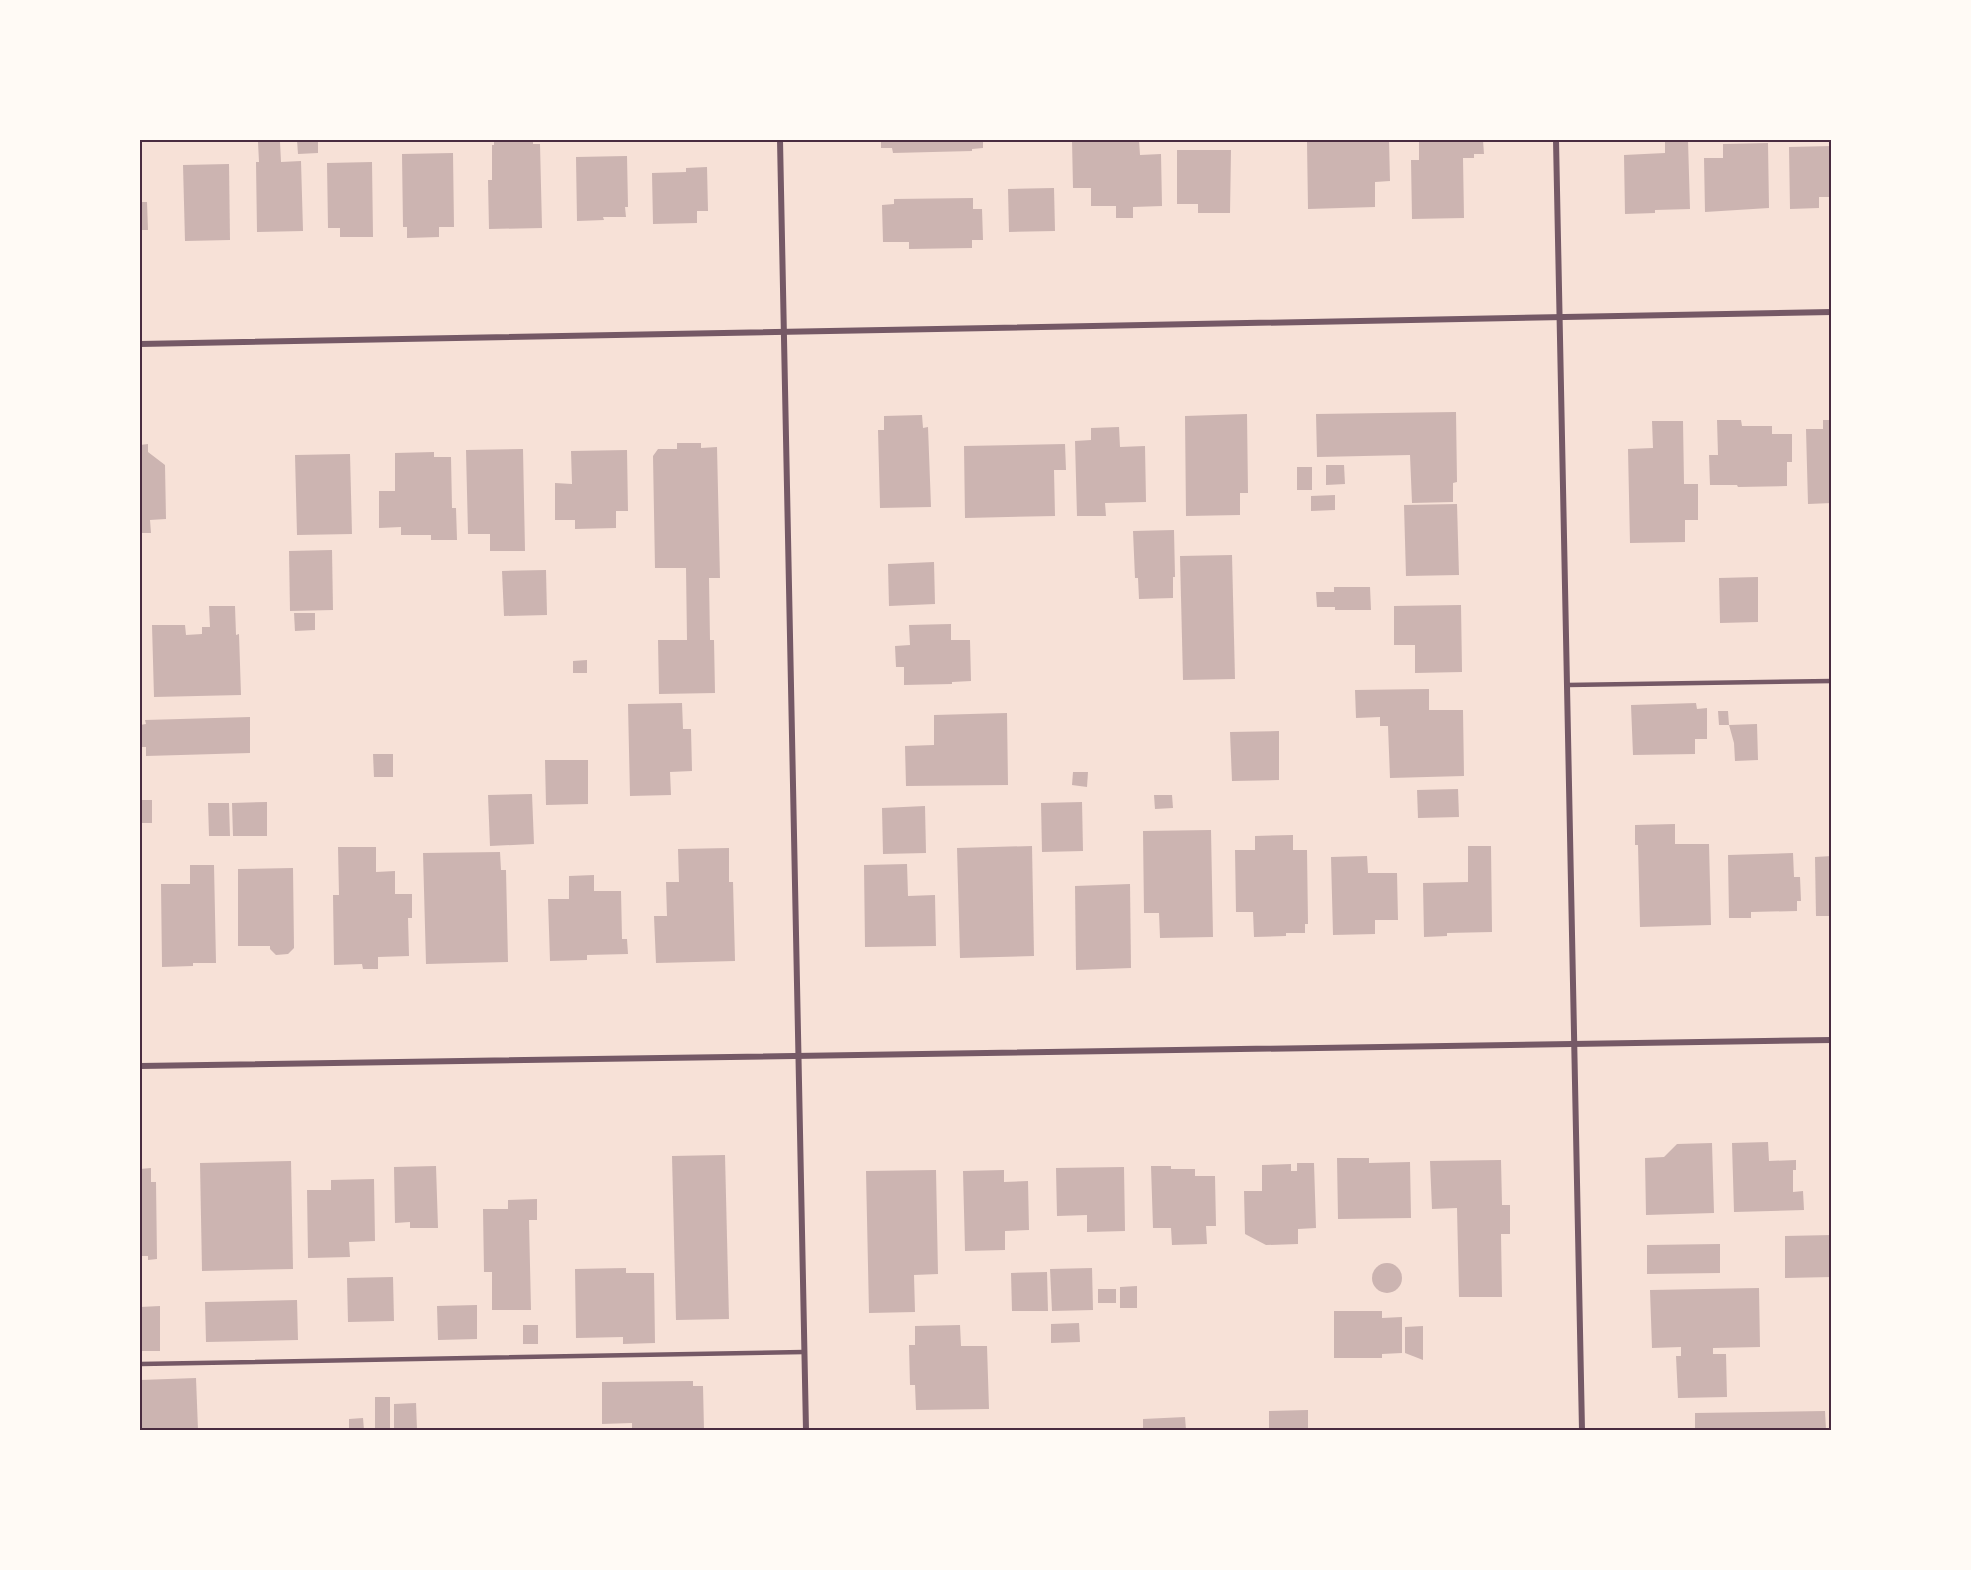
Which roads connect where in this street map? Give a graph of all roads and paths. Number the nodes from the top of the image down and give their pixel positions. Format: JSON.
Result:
{"nodes":[{"id":1,"x":780,"y":140,"type":"edge"},
{"id":2,"x":1556,"y":140,"type":"edge"},
{"id":3,"x":1832,"y":312,"type":"edge"},
{"id":4,"x":1560,"y":317,"type":"junction"},
{"id":5,"x":784,"y":332,"type":"junction"},
{"id":6,"x":140,"y":344,"type":"edge"},
{"id":7,"x":1832,"y":681,"type":"edge"},
{"id":8,"x":1567,"y":685,"type":"junction"},
{"id":9,"x":1832,"y":1040,"type":"edge"},
{"id":10,"x":1574,"y":1044,"type":"junction"},
{"id":11,"x":798,"y":1056,"type":"junction"},
{"id":12,"x":140,"y":1066,"type":"edge"},
{"id":13,"x":804,"y":1352,"type":"junction"},
{"id":14,"x":140,"y":1364,"type":"edge"},
{"id":15,"x":806,"y":1431,"type":"edge"},
{"id":16,"x":1582,"y":1431,"type":"edge"}],
"edges":[{"from":1,"to":5,"type":"street"},
{"from":2,"to":4,"type":"street"},
{"from":3,"to":4,"type":"street"},
{"from":4,"to":5,"type":"street"},
{"from":4,"to":8,"type":"street"},
{"from":5,"to":6,"type":"street"},
{"from":5,"to":11,"type":"street"},
{"from":7,"to":8,"type":"lane"},
{"from":8,"to":10,"type":"street"},
{"from":9,"to":10,"type":"street"},
{"from":10,"to":11,"type":"street"},
{"from":10,"to":16,"type":"street"},
{"from":11,"to":12,"type":"street"},
{"from":11,"to":13,"type":"street"},
{"from":13,"to":14,"type":"lane"},
{"from":13,"to":15,"type":"street"}]}
